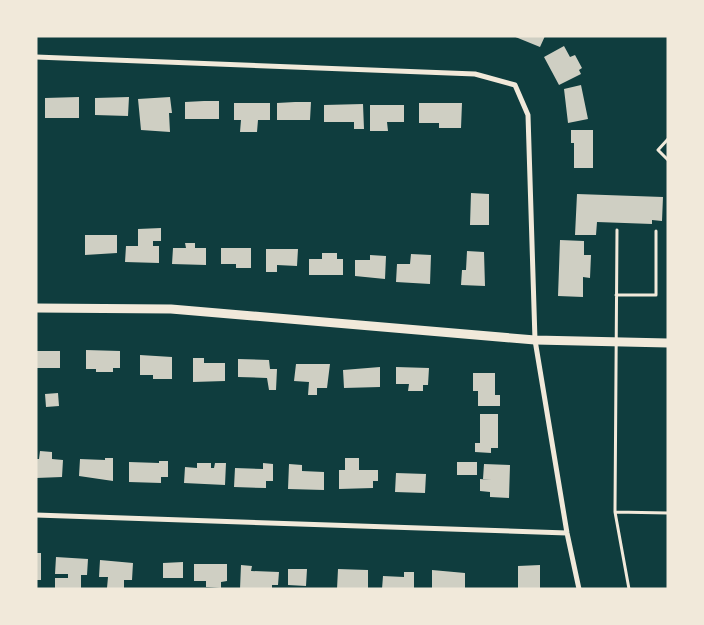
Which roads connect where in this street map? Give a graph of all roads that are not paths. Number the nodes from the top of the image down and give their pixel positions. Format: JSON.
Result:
{"nodes":[{"id":1,"x":36,"y":57,"type":"edge"},
{"id":2,"x":668,"y":139,"type":"edge"},
{"id":3,"x":668,"y":160,"type":"edge"},
{"id":4,"x":617,"y":230,"type":"dead end"},
{"id":5,"x":656,"y":231,"type":"dead end"},
{"id":6,"x":616,"y":295,"type":"junction"},
{"id":7,"x":36,"y":308,"type":"edge"},
{"id":8,"x":535,"y":340,"type":"junction"},
{"id":9,"x":615,"y":341,"type":"junction"},
{"id":10,"x":668,"y":342,"type":"edge"},
{"id":11,"x":615,"y":512,"type":"junction"},
{"id":12,"x":668,"y":513,"type":"edge"},
{"id":13,"x":36,"y":515,"type":"edge"},
{"id":14,"x":567,"y":533,"type":"junction"},
{"id":15,"x":579,"y":589,"type":"edge"},
{"id":16,"x":629,"y":589,"type":"edge"}],
"edges":[{"from":1,"to":8,"type":"street"},
{"from":2,"to":3,"type":"lane"},
{"from":4,"to":6,"type":"lane"},
{"from":5,"to":6,"type":"lane"},
{"from":6,"to":9,"type":"lane"},
{"from":7,"to":8,"type":"main road"},
{"from":8,"to":9,"type":"main road"},
{"from":8,"to":14,"type":"street"},
{"from":9,"to":10,"type":"main road"},
{"from":9,"to":11,"type":"lane"},
{"from":11,"to":12,"type":"lane"},
{"from":11,"to":16,"type":"lane"},
{"from":13,"to":14,"type":"street"},
{"from":14,"to":15,"type":"street"}]}
